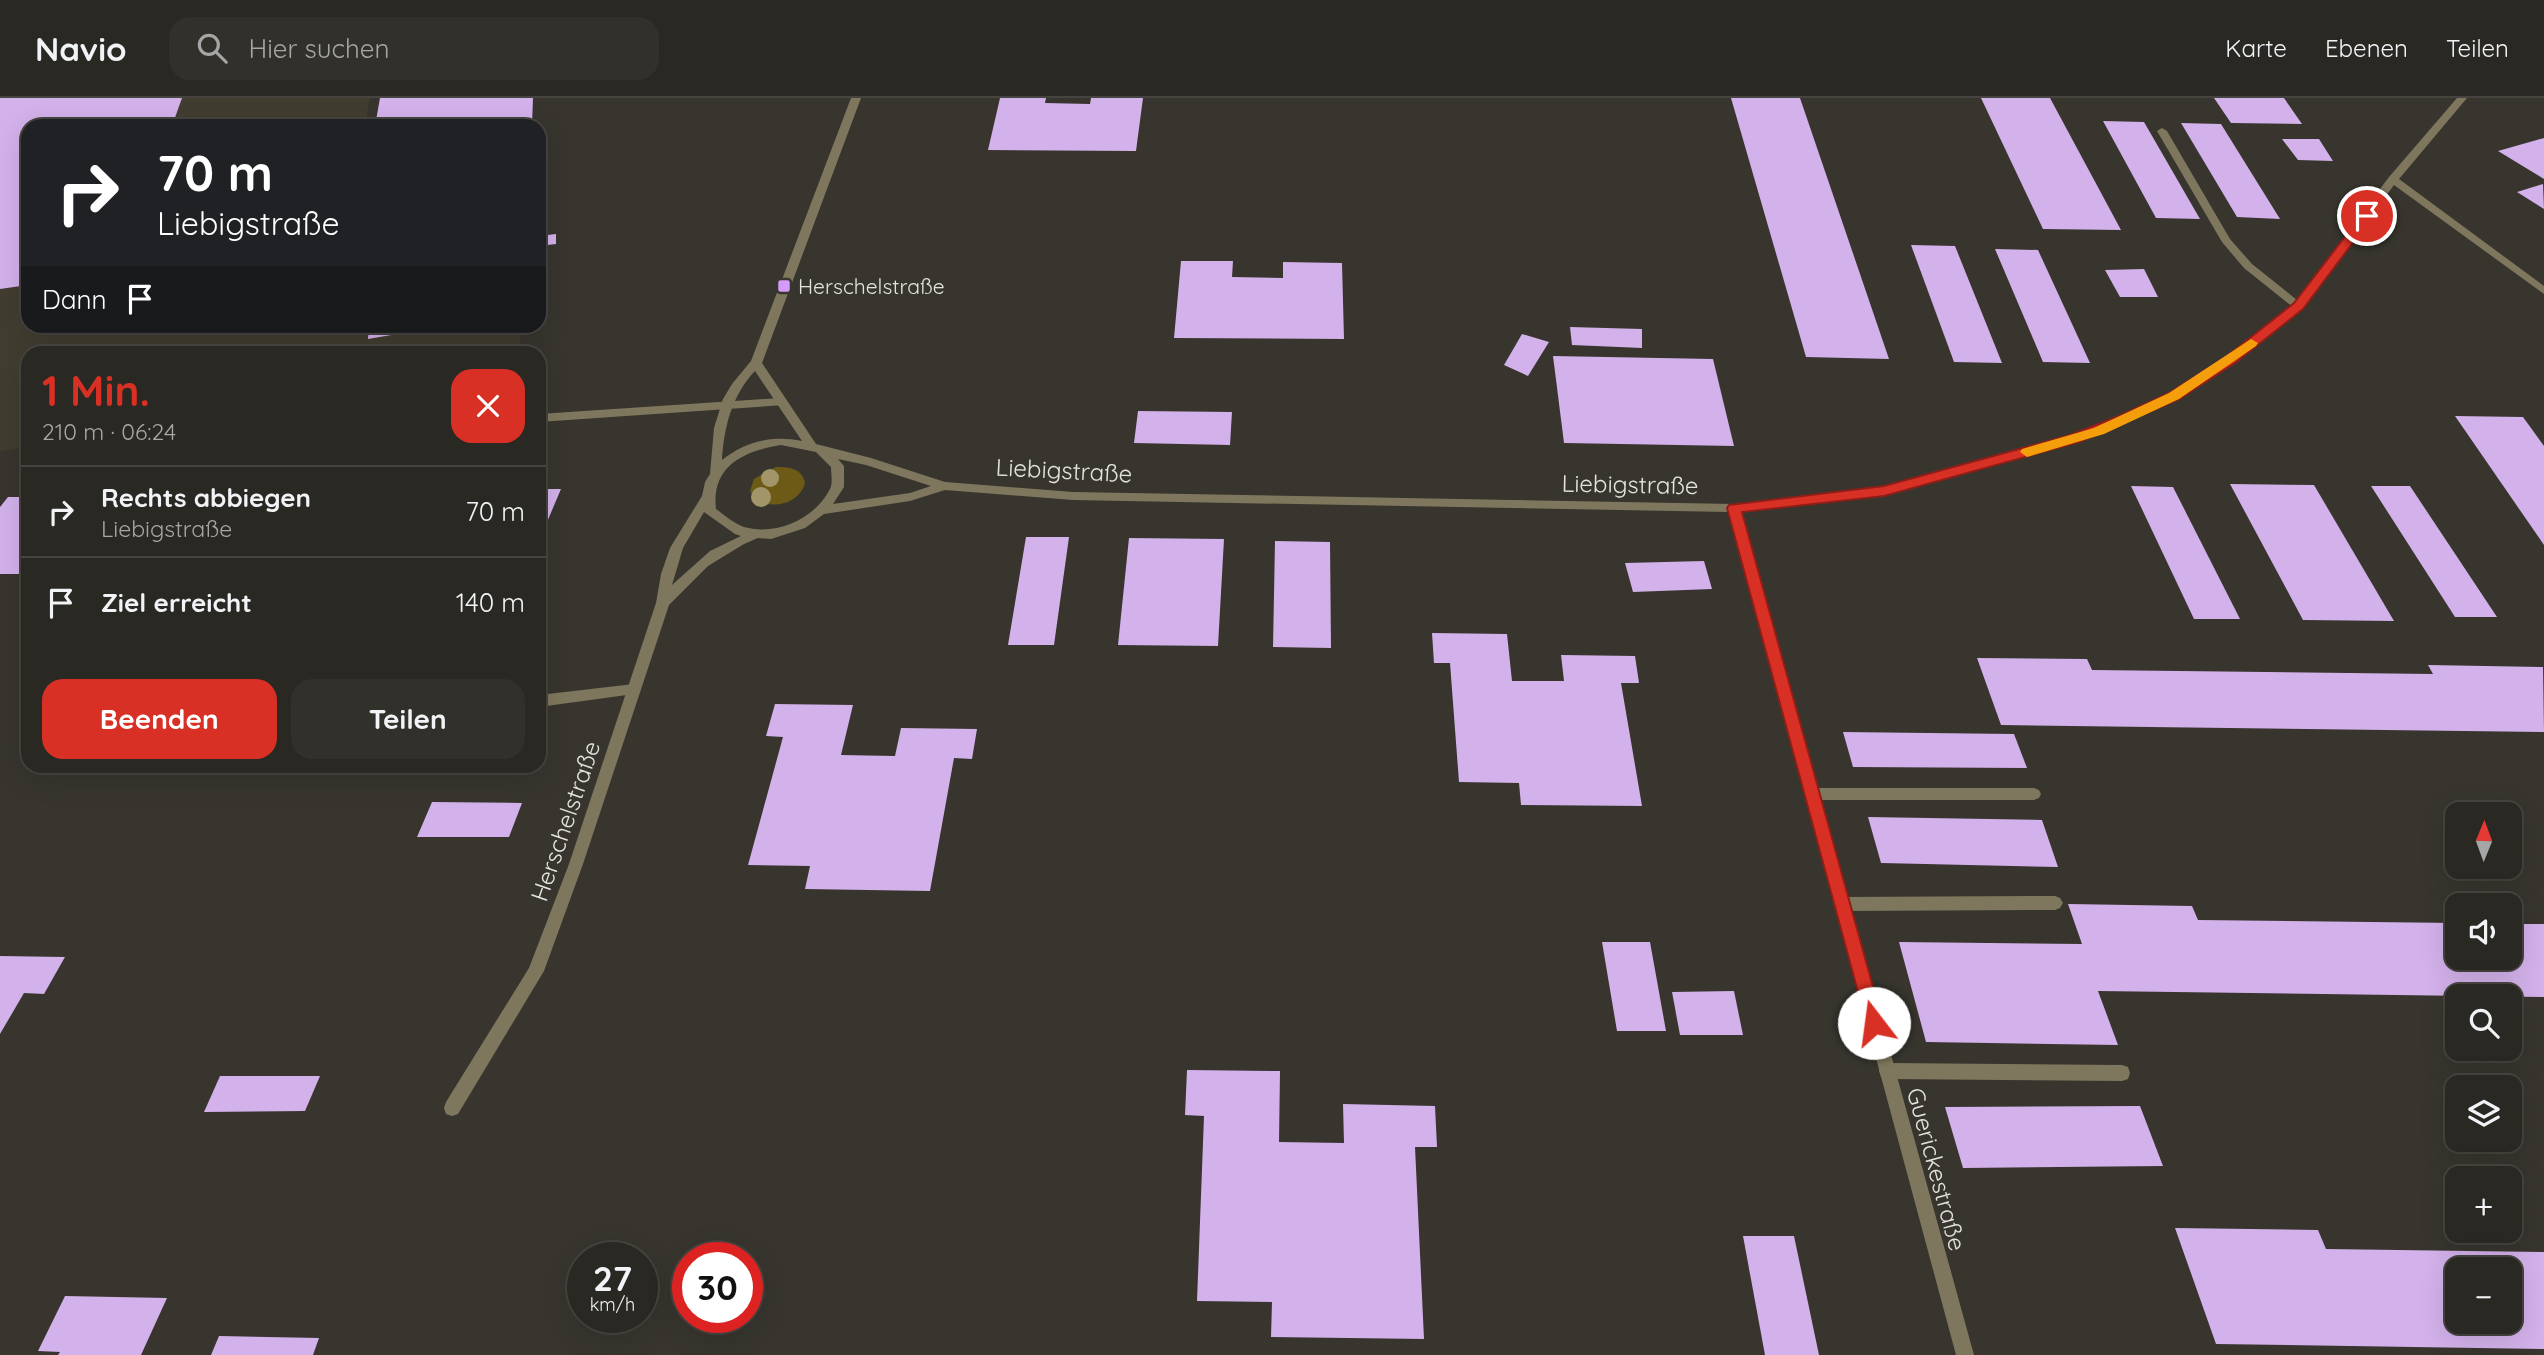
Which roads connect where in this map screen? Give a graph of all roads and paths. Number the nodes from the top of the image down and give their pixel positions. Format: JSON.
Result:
{"nodes":[{"id":1,"x":856,"y":98,"type":"edge"},
{"id":2,"x":2462,"y":98,"type":"edge"},
{"id":3,"x":2162,"y":131,"type":"dead end"},
{"id":4,"x":2393,"y":179,"type":"junction"},
{"id":5,"x":2544,"y":291,"type":"edge"},
{"id":6,"x":2298,"y":306,"type":"junction"},
{"id":7,"x":756,"y":363,"type":"junction"},
{"id":8,"x":780,"y":402,"type":"junction"},
{"id":9,"x":726,"y":406,"type":"junction"},
{"id":10,"x":546,"y":418,"type":"edge"},
{"id":11,"x":810,"y":444,"type":"junction"},
{"id":12,"x":827,"y":452,"type":"junction"},
{"id":13,"x":715,"y":473,"type":"junction"},
{"id":14,"x":945,"y":486,"type":"junction"},
{"id":15,"x":707,"y":499,"type":"junction"},
{"id":16,"x":1734,"y":508,"type":"junction"},
{"id":17,"x":824,"y":510,"type":"junction"},
{"id":18,"x":758,"y":534,"type":"junction"},
{"id":19,"x":663,"y":603,"type":"junction"},
{"id":20,"x":634,"y":689,"type":"junction"},
{"id":21,"x":546,"y":700,"type":"edge"},
{"id":22,"x":1812,"y":794,"type":"junction"},
{"id":23,"x":2034,"y":794,"type":"dead end"},
{"id":24,"x":2054,"y":903,"type":"dead end"},
{"id":25,"x":1842,"y":904,"type":"junction"},
{"id":26,"x":1887,"y":1071,"type":"junction"},
{"id":27,"x":2122,"y":1073,"type":"dead end"},
{"id":28,"x":452,"y":1108,"type":"dead end"},
{"id":29,"x":1965,"y":1355,"type":"edge"}],
"edges":[{"from":1,"to":7,"type":"street","name":"Herschelstraße"},
{"from":2,"to":4,"type":"street","name":"Liebigstraße"},
{"from":3,"to":6,"type":"street"},
{"from":4,"to":5,"type":"street"},
{"from":4,"to":6,"type":"street","name":"Liebigstraße"},
{"from":6,"to":16,"type":"street","name":"Liebigstraße"},
{"from":7,"to":8,"type":"street"},
{"from":7,"to":9,"type":"street","name":"Herschelstraße"},
{"from":8,"to":9,"type":"street"},
{"from":8,"to":11,"type":"street"},
{"from":9,"to":10,"type":"street"},
{"from":9,"to":13,"type":"street","name":"Herschelstraße"},
{"from":11,"to":12,"type":"street"},
{"from":11,"to":13,"type":"street"},
{"from":12,"to":14,"type":"street","name":"Liebigstraße"},
{"from":12,"to":17,"type":"street"},
{"from":13,"to":15,"type":"street","name":"Herschelstraße"},
{"from":14,"to":16,"type":"street","name":"Liebigstraße"},
{"from":14,"to":17,"type":"street","name":"Liebigstraße"},
{"from":15,"to":18,"type":"street"},
{"from":15,"to":19,"type":"street","name":"Herschelstraße"},
{"from":16,"to":22,"type":"street","name":"Guerickestraße"},
{"from":17,"to":18,"type":"street"},
{"from":18,"to":19,"type":"street"},
{"from":19,"to":20,"type":"street","name":"Herschelstraße"},
{"from":20,"to":21,"type":"street"},
{"from":20,"to":28,"type":"street","name":"Herschelstraße"},
{"from":22,"to":23,"type":"street"},
{"from":22,"to":25,"type":"street","name":"Guerickestraße"},
{"from":24,"to":25,"type":"street"},
{"from":25,"to":26,"type":"street","name":"Guerickestraße"},
{"from":26,"to":27,"type":"street"},
{"from":26,"to":29,"type":"street","name":"Guerickestraße"}]}
